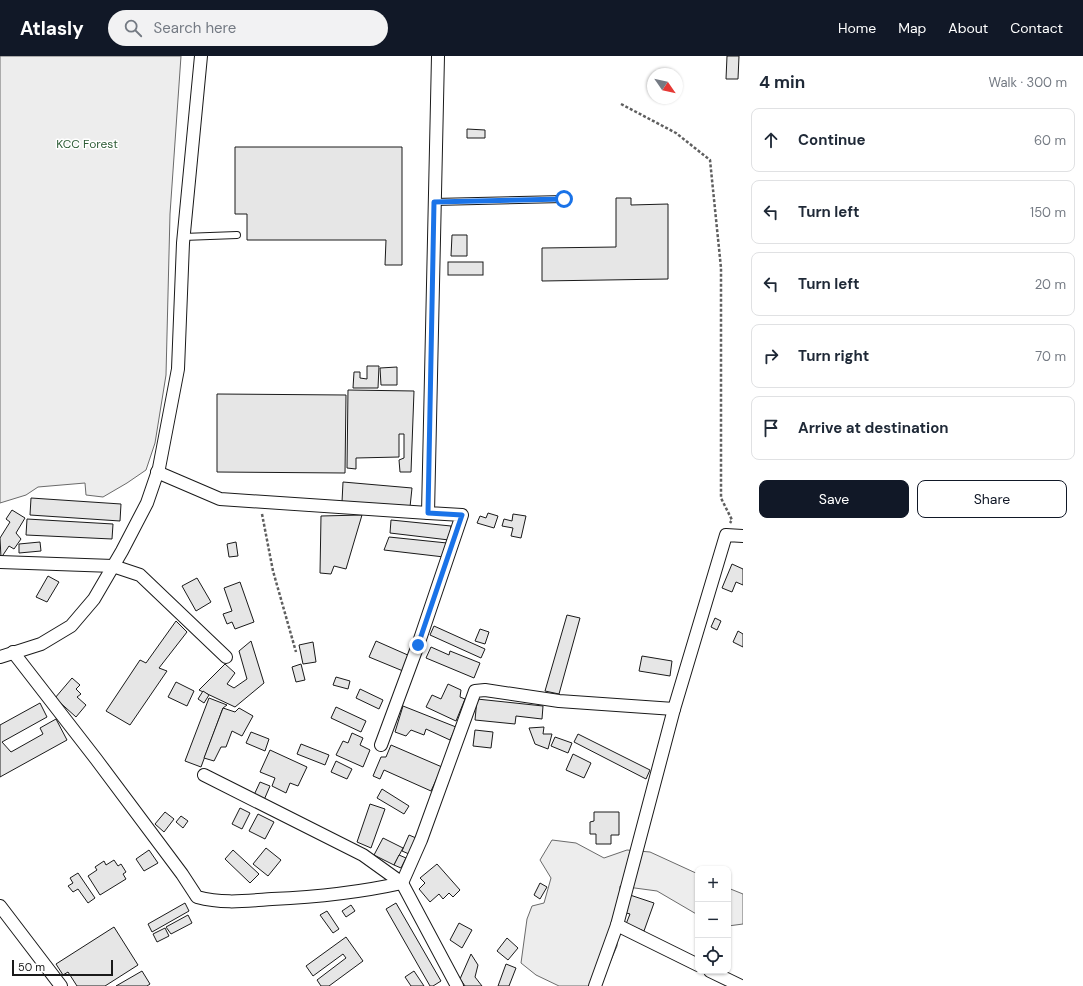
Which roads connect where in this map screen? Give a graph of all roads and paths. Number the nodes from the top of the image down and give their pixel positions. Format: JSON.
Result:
{"nodes":[{"id":1,"x":201,"y":56,"type":"edge"},
{"id":2,"x":438,"y":56,"type":"edge"},
{"id":3,"x":621,"y":104,"type":"dead end"},
{"id":4,"x":564,"y":199,"type":"dead end"},
{"id":5,"x":434,"y":202,"type":"junction"},
{"id":6,"x":237,"y":235,"type":"dead end"},
{"id":7,"x":183,"y":237,"type":"junction"},
{"id":8,"x":157,"y":472,"type":"junction"},
{"id":9,"x":259,"y":502,"type":"junction"},
{"id":10,"x":428,"y":513,"type":"junction"},
{"id":11,"x":726,"y":535,"type":"junction"},
{"id":12,"x":743,"y":536,"type":"edge"},
{"id":13,"x":0,"y":562,"type":"edge"},
{"id":14,"x":113,"y":566,"type":"junction"},
{"id":15,"x":13,"y":652,"type":"junction"},
{"id":16,"x":296,"y":652,"type":"dead end"},
{"id":17,"x":0,"y":657,"type":"edge"},
{"id":18,"x":226,"y":657,"type":"dead end"},
{"id":19,"x":674,"y":709,"type":"junction"},
{"id":20,"x":381,"y":745,"type":"dead end"},
{"id":21,"x":204,"y":775,"type":"dead end"},
{"id":22,"x":402,"y":883,"type":"junction"},
{"id":23,"x":0,"y":906,"type":"edge"},
{"id":24,"x":617,"y":925,"type":"junction"},
{"id":25,"x":695,"y":964,"type":"edge"},
{"id":26,"x":716,"y":974,"type":"edge"},
{"id":27,"x":61,"y":986,"type":"edge"},
{"id":28,"x":457,"y":986,"type":"edge"},
{"id":29,"x":596,"y":986,"type":"edge"},
{"id":30,"x":740,"y":986,"type":"edge"}],
"edges":[{"from":1,"to":7,"type":"street"},
{"from":2,"to":5,"type":"street"},
{"from":3,"to":11,"type":"path"},
{"from":4,"to":5,"type":"lane"},
{"from":5,"to":10,"type":"street"},
{"from":6,"to":7,"type":"lane"},
{"from":7,"to":8,"type":"street"},
{"from":8,"to":9,"type":"street"},
{"from":8,"to":14,"type":"street"},
{"from":9,"to":10,"type":"street"},
{"from":9,"to":16,"type":"path"},
{"from":10,"to":20,"type":"street"},
{"from":11,"to":12,"type":"street"},
{"from":11,"to":19,"type":"street"},
{"from":13,"to":14,"type":"street"},
{"from":14,"to":15,"type":"street"},
{"from":14,"to":18,"type":"street"},
{"from":15,"to":17,"type":"street"},
{"from":15,"to":22,"type":"street"},
{"from":19,"to":22,"type":"street"},
{"from":19,"to":24,"type":"street"},
{"from":21,"to":22,"type":"street"},
{"from":22,"to":28,"type":"street"},
{"from":23,"to":27,"type":"street"},
{"from":24,"to":25,"type":"street"},
{"from":24,"to":29,"type":"street"},
{"from":26,"to":30,"type":"street"}]}
